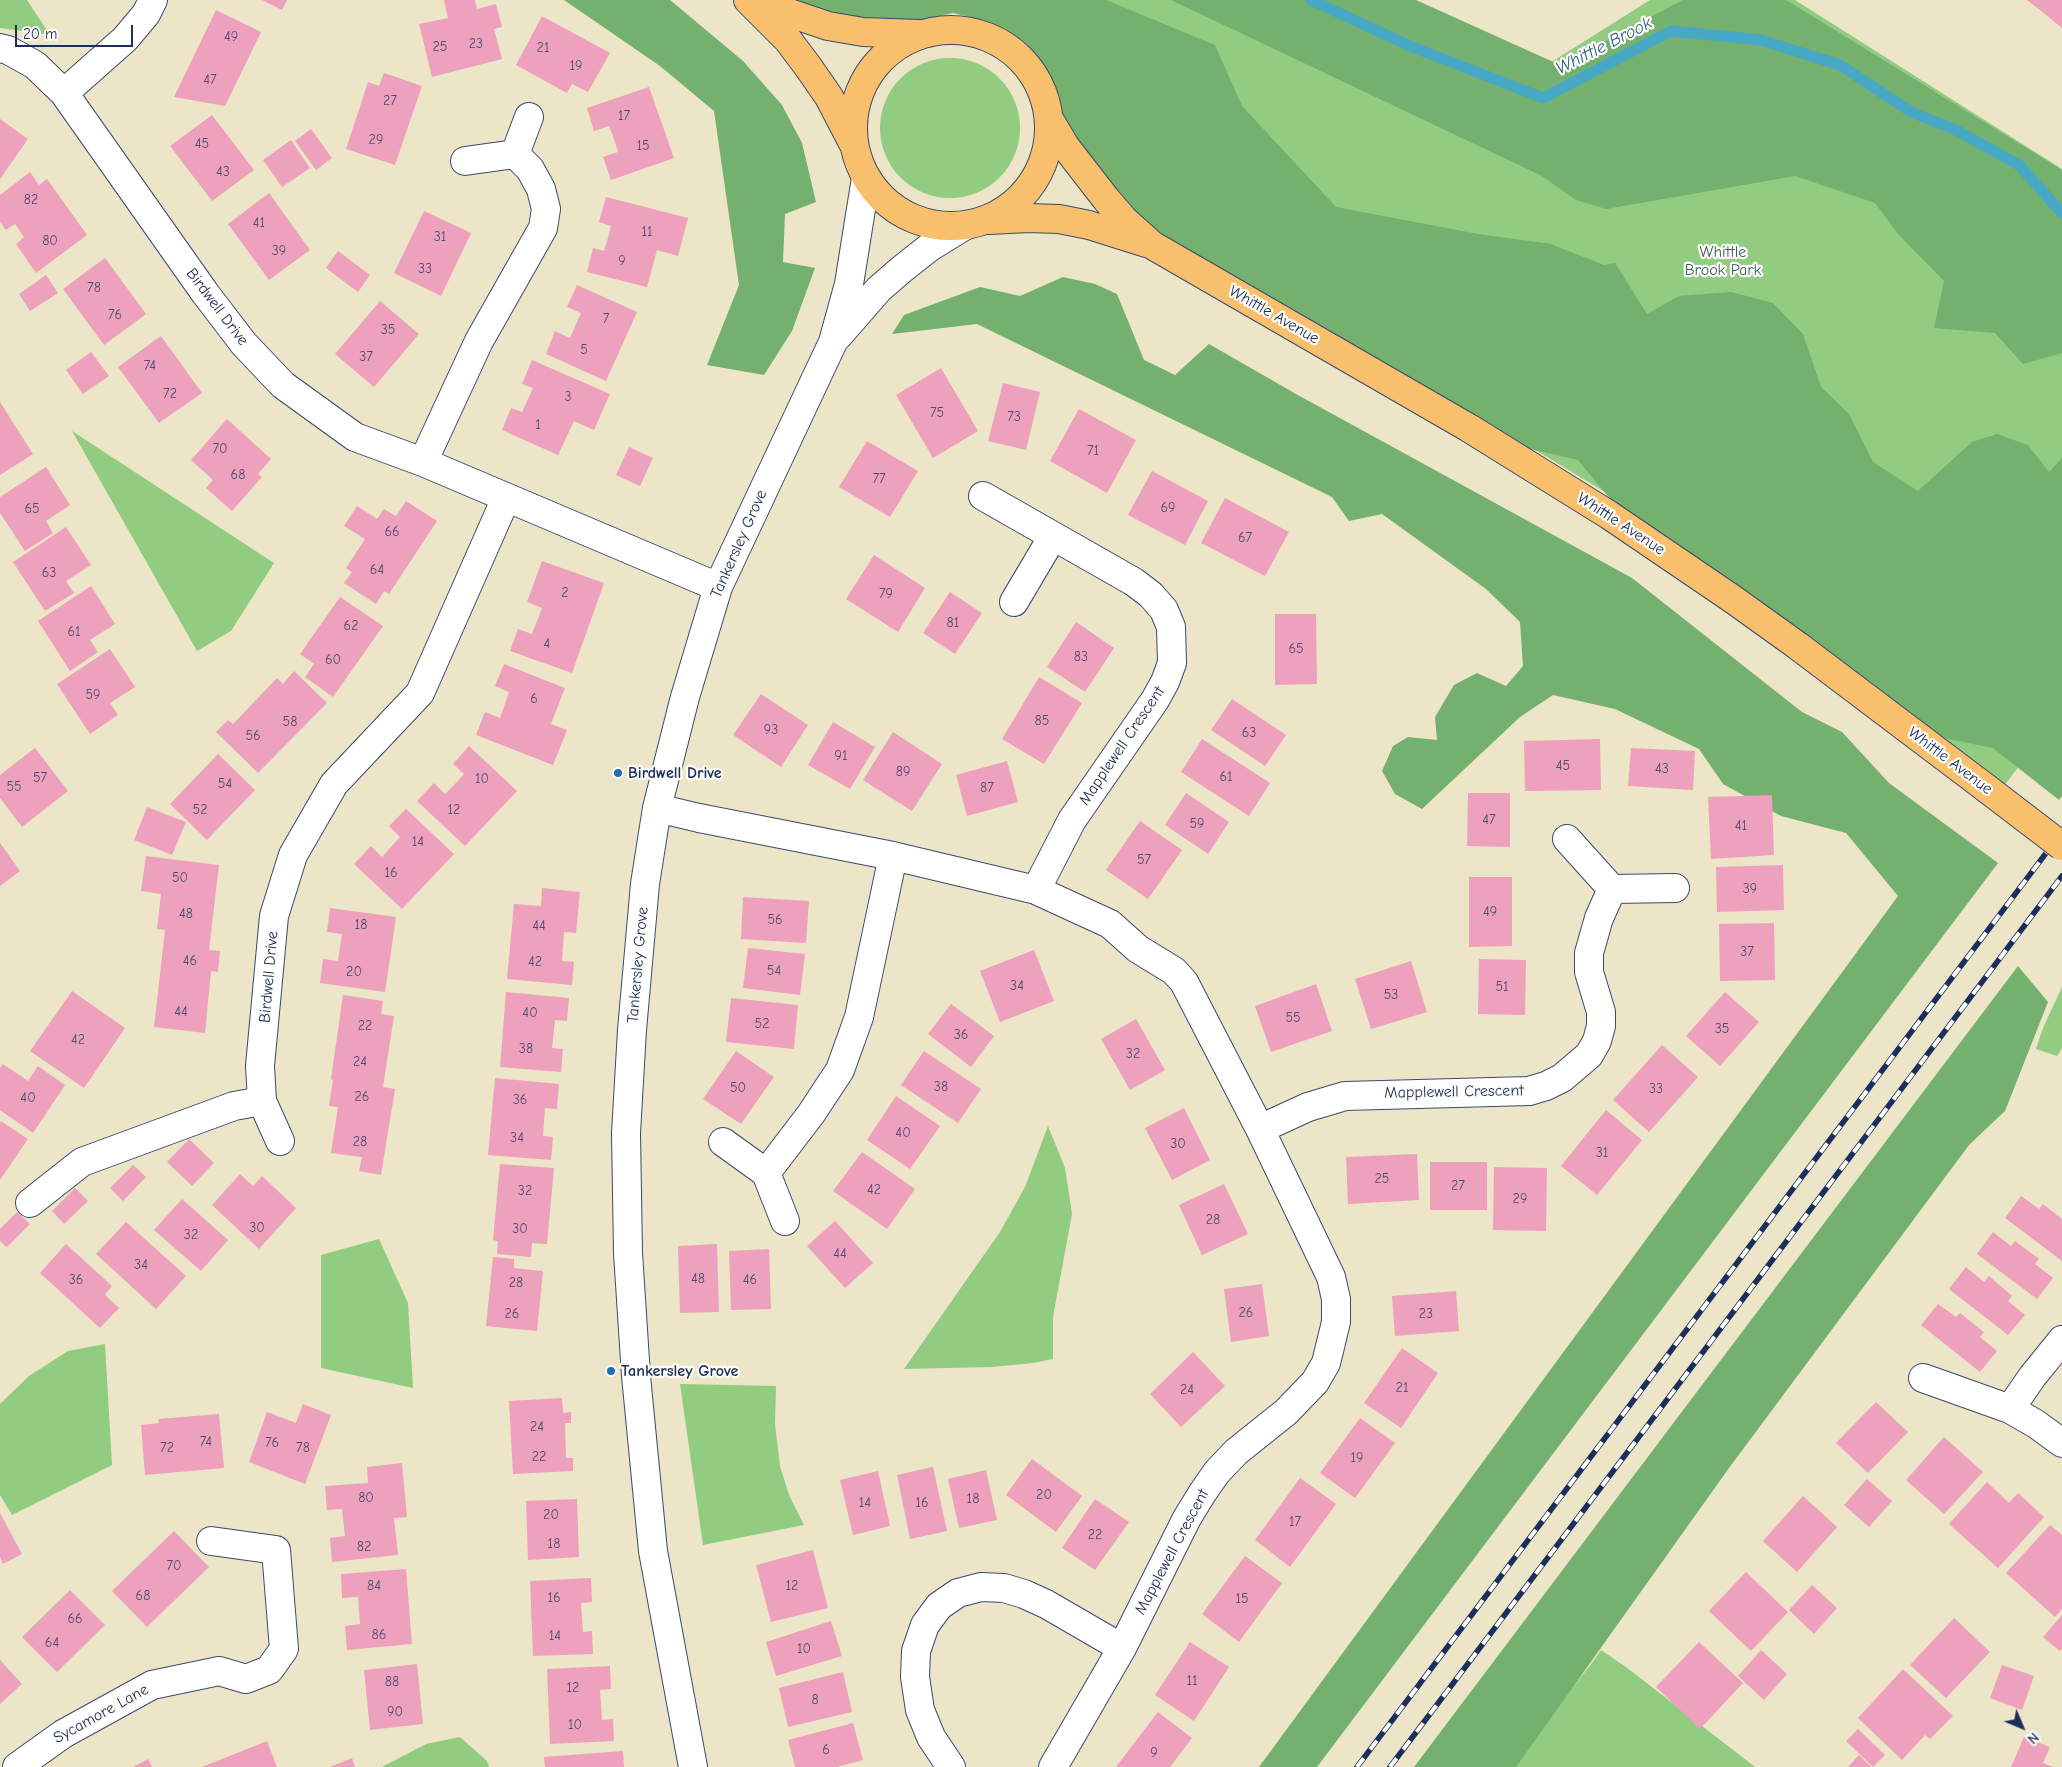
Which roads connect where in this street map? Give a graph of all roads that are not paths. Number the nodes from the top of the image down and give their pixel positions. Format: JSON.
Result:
{"nodes":[{"id":1,"x":153,"y":0,"type":"edge"},
{"id":2,"x":749,"y":0,"type":"edge"},
{"id":3,"x":920,"y":34,"type":"junction"},
{"id":4,"x":0,"y":48,"type":"edge"},
{"id":5,"x":64,"y":93,"type":"junction"},
{"id":6,"x":529,"y":117,"type":"dead end"},
{"id":7,"x":1049,"y":119,"type":"junction"},
{"id":8,"x":854,"y":144,"type":"junction"},
{"id":9,"x":515,"y":154,"type":"junction"},
{"id":10,"x":465,"y":161,"type":"dead end"},
{"id":11,"x":866,"y":178,"type":"junction"},
{"id":12,"x":974,"y":223,"type":"junction"},
{"id":13,"x":1152,"y":245,"type":"junction"},
{"id":14,"x":833,"y":342,"type":"junction"},
{"id":15,"x":423,"y":462,"type":"junction"},
{"id":16,"x":983,"y":496,"type":"dead end"},
{"id":17,"x":506,"y":498,"type":"junction"},
{"id":18,"x":1053,"y":536,"type":"junction"},
{"id":19,"x":718,"y":587,"type":"junction"},
{"id":20,"x":1014,"y":602,"type":"dead end"},
{"id":21,"x":657,"y":808,"type":"junction"},
{"id":22,"x":1567,"y":839,"type":"dead end"},
{"id":23,"x":2062,"y":846,"type":"edge"},
{"id":24,"x":893,"y":856,"type":"junction"},
{"id":25,"x":1675,"y":888,"type":"dead end"},
{"id":26,"x":1612,"y":889,"type":"junction"},
{"id":27,"x":1036,"y":890,"type":"junction"},
{"id":28,"x":262,"y":1102,"type":"junction"},
{"id":29,"x":1260,"y":1130,"type":"junction"},
{"id":30,"x":280,"y":1141,"type":"dead end"},
{"id":31,"x":723,"y":1142,"type":"dead end"},
{"id":32,"x":766,"y":1173,"type":"junction"},
{"id":33,"x":30,"y":1203,"type":"dead end"},
{"id":34,"x":785,"y":1221,"type":"dead end"},
{"id":35,"x":2062,"y":1340,"type":"edge"},
{"id":36,"x":1923,"y":1378,"type":"dead end"},
{"id":37,"x":2010,"y":1409,"type":"junction"},
{"id":38,"x":2062,"y":1443,"type":"edge"},
{"id":39,"x":212,"y":1541,"type":"dead end"},
{"id":40,"x":1122,"y":1648,"type":"junction"},
{"id":41,"x":17,"y":1767,"type":"edge"},
{"id":42,"x":693,"y":1767,"type":"edge"},
{"id":43,"x":951,"y":1767,"type":"edge"},
{"id":44,"x":1053,"y":1767,"type":"edge"}],
"edges":[{"from":1,"to":5,"type":"street"},
{"from":2,"to":3,"type":"main road"},
{"from":2,"to":8,"type":"main road"},
{"from":3,"to":7,"type":"main road"},
{"from":3,"to":8,"type":"main road"},
{"from":4,"to":5,"type":"street","name":"Birdwell Drive"},
{"from":5,"to":15,"type":"street","name":"Birdwell Drive"},
{"from":6,"to":9,"type":"street"},
{"from":7,"to":12,"type":"main road"},
{"from":7,"to":13,"type":"main road","name":"Whittle Avenue"},
{"from":8,"to":11,"type":"main road","name":"Whittle Avenue"},
{"from":9,"to":10,"type":"street"},
{"from":9,"to":15,"type":"street"},
{"from":11,"to":12,"type":"main road","name":"Whittle Avenue"},
{"from":11,"to":14,"type":"street","name":"Tankersley Grove"},
{"from":12,"to":13,"type":"main road","name":"Whittle Avenue"},
{"from":12,"to":14,"type":"street","name":"Tankersley Grove"},
{"from":13,"to":23,"type":"main road","name":"Whittle Avenue","bridge":true},
{"from":14,"to":19,"type":"street","name":"Tankersley Grove"},
{"from":15,"to":17,"type":"street","name":"Birdwell Drive"},
{"from":16,"to":18,"type":"street","name":"Mapplewell Crescent"},
{"from":17,"to":19,"type":"street","name":"Birdwell Drive"},
{"from":17,"to":28,"type":"street","name":"Birdwell Drive"},
{"from":18,"to":20,"type":"street"},
{"from":18,"to":27,"type":"street","name":"Mapplewell Crescent"},
{"from":19,"to":21,"type":"street","name":"Tankersley Grove"},
{"from":21,"to":24,"type":"street","name":"Mapplewell Crescent"},
{"from":21,"to":42,"type":"street","name":"Tankersley Grove"},
{"from":22,"to":26,"type":"street"},
{"from":24,"to":27,"type":"street","name":"Mapplewell Crescent"},
{"from":24,"to":32,"type":"street"},
{"from":25,"to":26,"type":"street"},
{"from":26,"to":29,"type":"street","name":"Mapplewell Crescent"},
{"from":27,"to":29,"type":"street","name":"Mapplewell Crescent"},
{"from":28,"to":30,"type":"street","name":"Birdwell Drive"},
{"from":28,"to":33,"type":"street"},
{"from":29,"to":40,"type":"street","name":"Mapplewell Crescent"},
{"from":31,"to":32,"type":"street"},
{"from":32,"to":34,"type":"street"},
{"from":35,"to":37,"type":"street"},
{"from":36,"to":37,"type":"street"},
{"from":37,"to":38,"type":"street"},
{"from":39,"to":41,"type":"street","name":"Sycamore Lane"},
{"from":40,"to":43,"type":"street"},
{"from":40,"to":44,"type":"street","name":"Mapplewell Crescent"}]}
